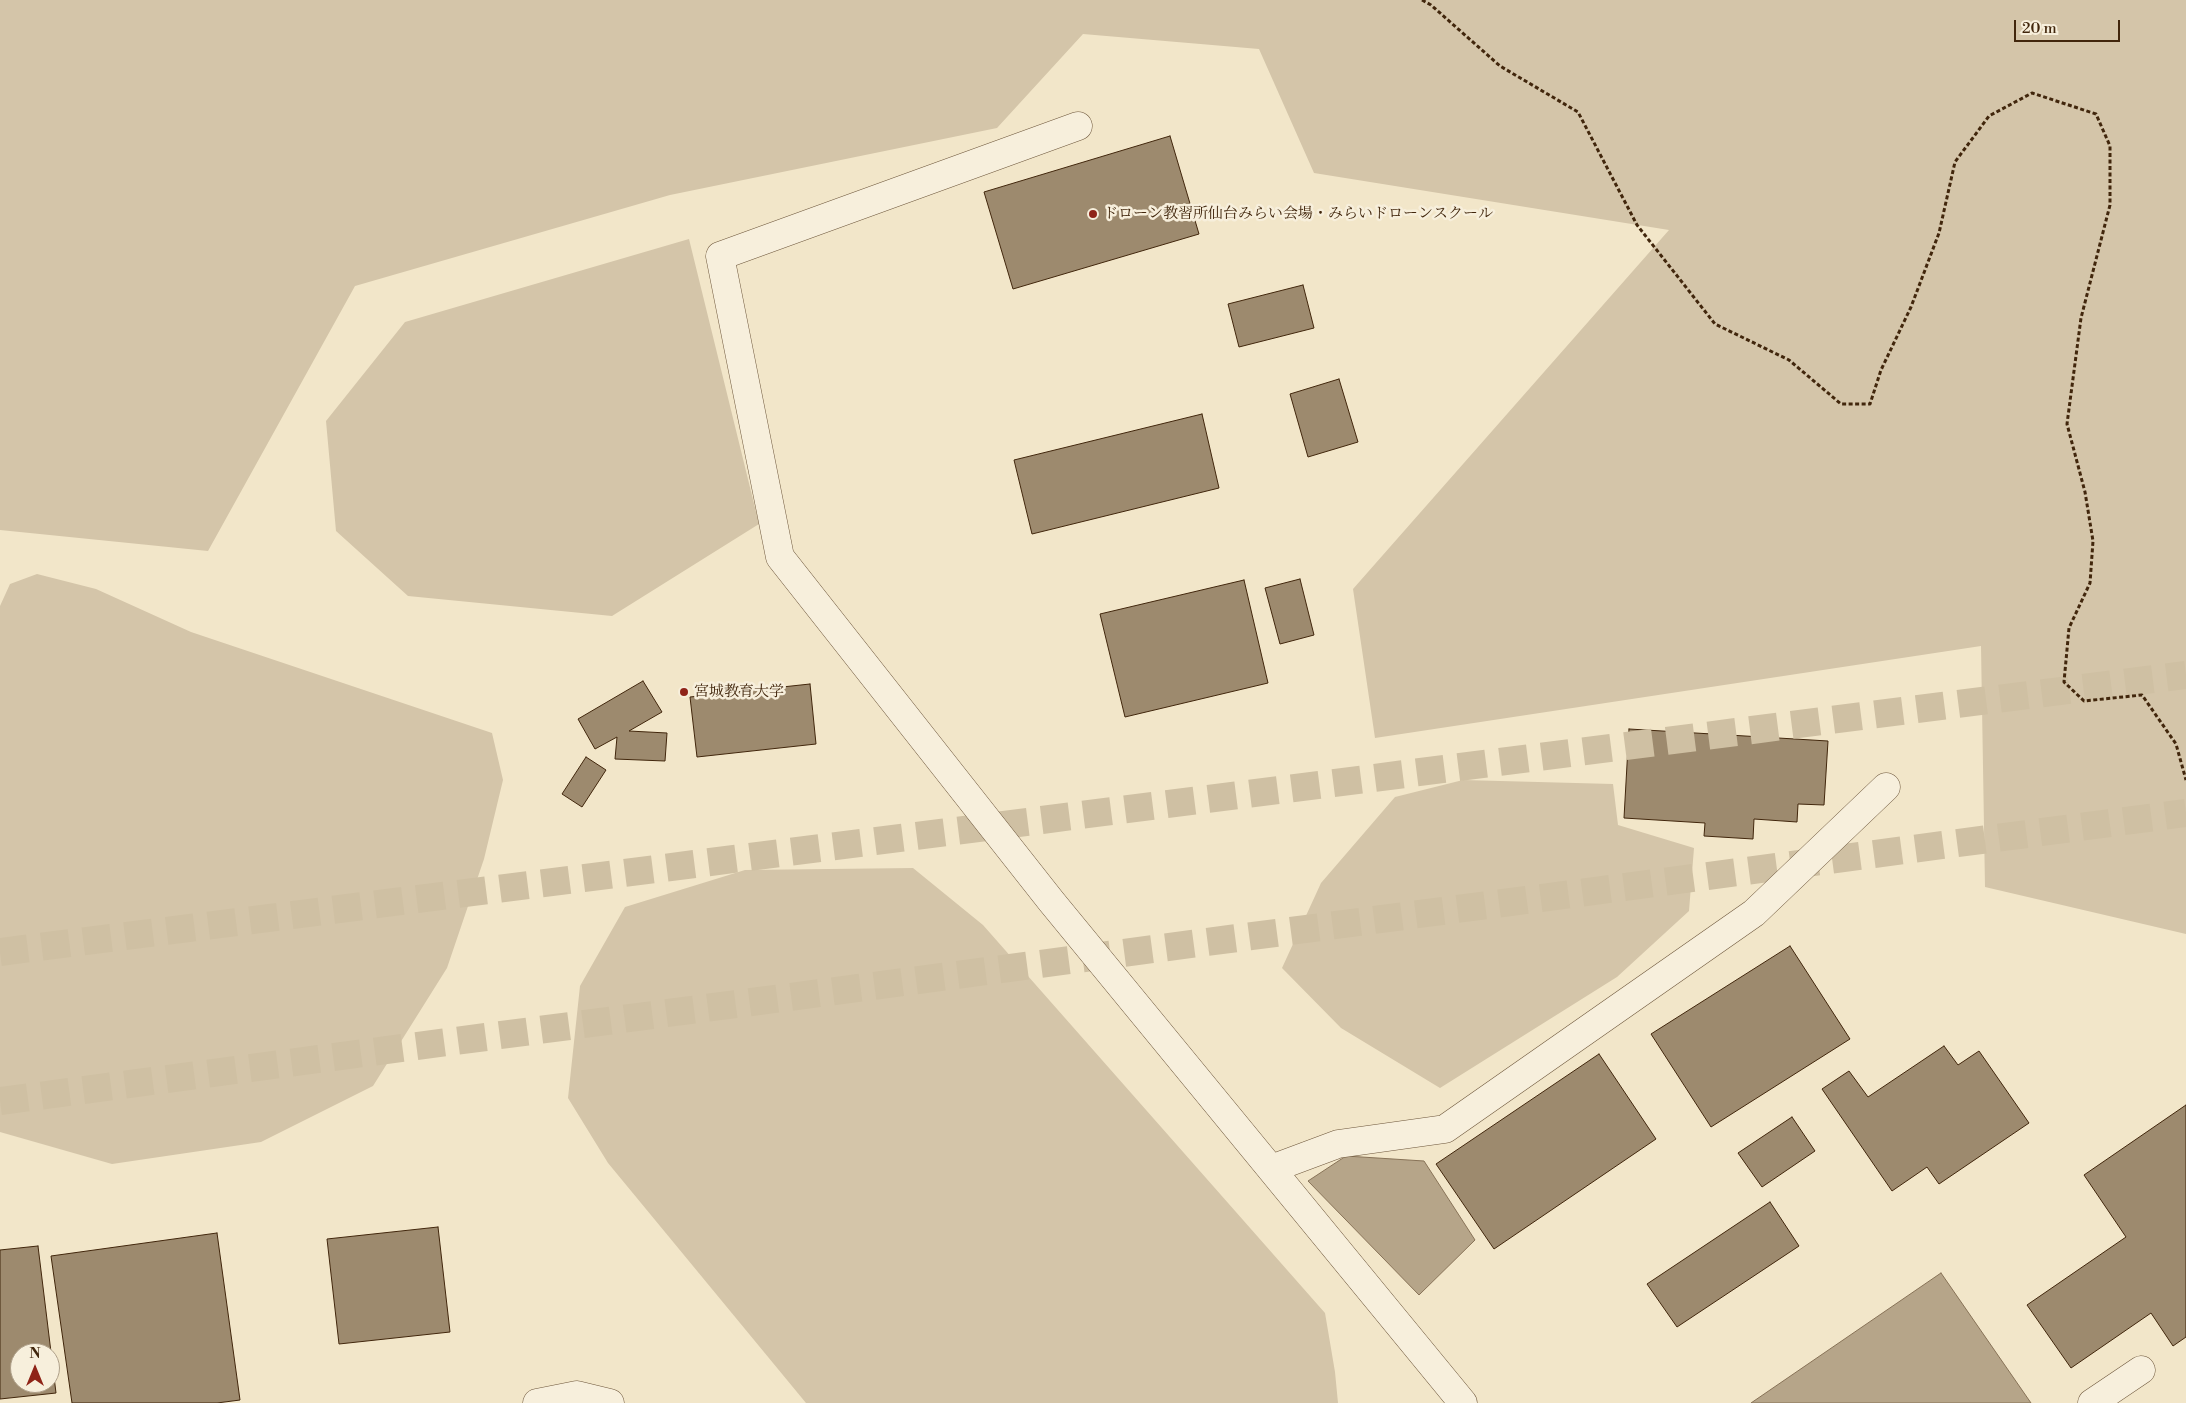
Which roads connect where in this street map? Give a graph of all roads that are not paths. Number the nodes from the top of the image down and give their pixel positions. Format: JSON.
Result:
{"nodes":[{"id":1,"x":1078,"y":126,"type":"dead end"},
{"id":2,"x":1886,"y":787,"type":"dead end"},
{"id":3,"x":1271,"y":1168,"type":"junction"},
{"id":4,"x":2141,"y":1370,"type":"dead end"},
{"id":5,"x":537,"y":1403,"type":"edge"},
{"id":6,"x":610,"y":1403,"type":"edge"},
{"id":7,"x":1464,"y":1403,"type":"edge"},
{"id":8,"x":2092,"y":1403,"type":"edge"}],
"edges":[{"from":1,"to":3,"type":"lane"},
{"from":2,"to":3,"type":"lane"},
{"from":3,"to":7,"type":"lane"},
{"from":4,"to":8,"type":"lane"},
{"from":5,"to":6,"type":"lane"}]}
